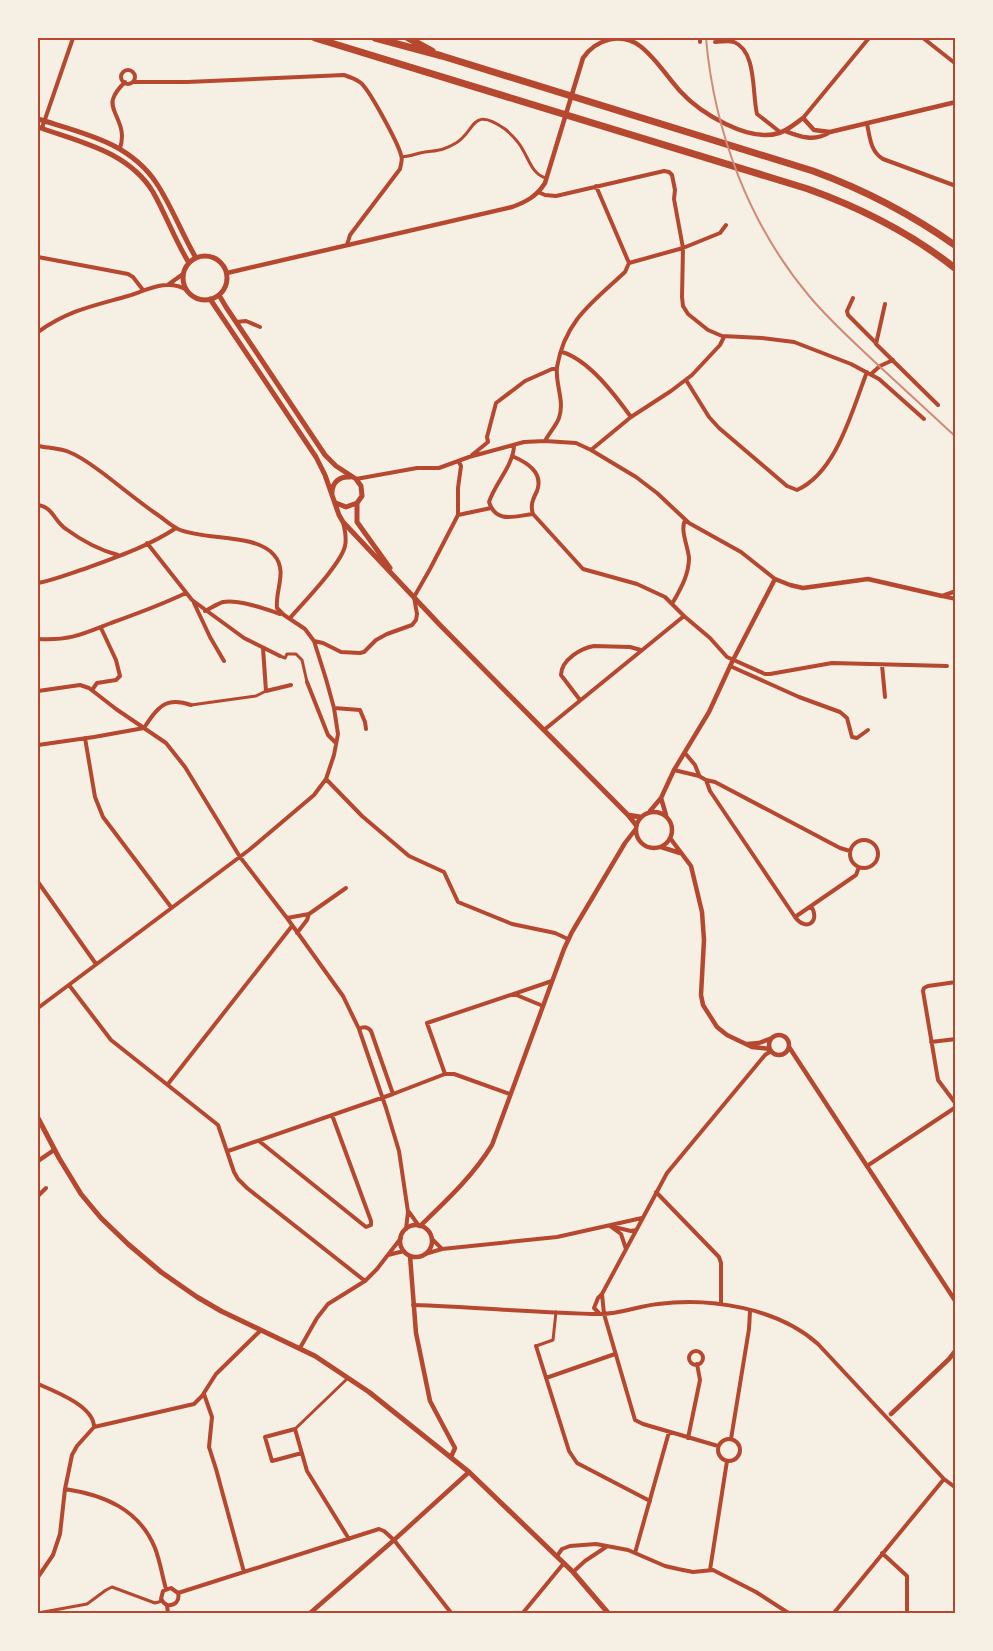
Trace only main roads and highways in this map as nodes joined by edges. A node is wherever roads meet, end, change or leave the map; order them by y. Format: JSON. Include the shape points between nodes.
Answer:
{"nodes":[{"id":1,"x":315,"y":38,"type":"edge"},
{"id":2,"x":375,"y":38,"type":"edge"},
{"id":3,"x":408,"y":38,"type":"edge"},
{"id":4,"x":442,"y":56,"type":"junction"},
{"id":5,"x":38,"y":119,"type":"edge"},
{"id":6,"x":40,"y":128,"type":"edge"},
{"id":7,"x":956,"y":246,"type":"edge"},
{"id":8,"x":196,"y":258,"type":"junction"},
{"id":9,"x":189,"y":263,"type":"junction"},
{"id":10,"x":956,"y":269,"type":"edge"},
{"id":11,"x":219,"y":295,"type":"junction"},
{"id":12,"x":210,"y":299,"type":"junction"},
{"id":13,"x":353,"y":478,"type":"junction"},
{"id":14,"x":332,"y":495,"type":"junction"},
{"id":15,"x":335,"y":502,"type":"junction"},
{"id":16,"x":357,"y":503,"type":"junction"},
{"id":17,"x":402,"y":584,"type":"junction"},
{"id":18,"x":628,"y":815,"type":"junction"},
{"id":19,"x":640,"y":817,"type":"road end"},
{"id":20,"x":635,"y":828,"type":"road end"},
{"id":21,"x":38,"y":1118,"type":"edge"},
{"id":22,"x":609,"y":1614,"type":"edge"}],
"edges":[{"from":1,"to":10,"type":"highway","via":[[808,189],[887,223]]},
{"from":2,"to":4,"type":"highway"},
{"from":3,"to":4,"type":"highway"},
{"from":4,"to":7,"type":"highway","via":[[828,177],[895,207]]},
{"from":5,"to":8,"type":"main road","via":[[120,148],[139,162],[164,195]]},
{"from":6,"to":9,"type":"main road","via":[[106,151],[138,172],[152,190]]},
{"from":8,"to":9,"type":"main road"},
{"from":8,"to":11,"type":"main road","via":[[215,258],[227,273],[226,285]]},
{"from":9,"to":12,"type":"main road","via":[[183,274],[187,290],[200,299]]},
{"from":11,"to":12,"type":"main road"},
{"from":11,"to":13,"type":"main road","via":[[325,455]]},
{"from":12,"to":14,"type":"main road","via":[[316,457]]},
{"from":13,"to":14,"type":"main road","via":[[336,481]]},
{"from":13,"to":16,"type":"main road","via":[[362,491]]},
{"from":14,"to":15,"type":"main road"},
{"from":15,"to":16,"type":"main road","via":[[346,507]]},
{"from":15,"to":17,"type":"main road","via":[[343,522]]},
{"from":16,"to":17,"type":"main road","via":[[357,522]]},
{"from":17,"to":18,"type":"main road"},
{"from":18,"to":19,"type":"main road"},
{"from":18,"to":20,"type":"main road"},
{"from":21,"to":22,"type":"main road","via":[[81,1194],[128,1244],[197,1297],[300,1348],[348,1378],[452,1457],[557,1556]]}]}
